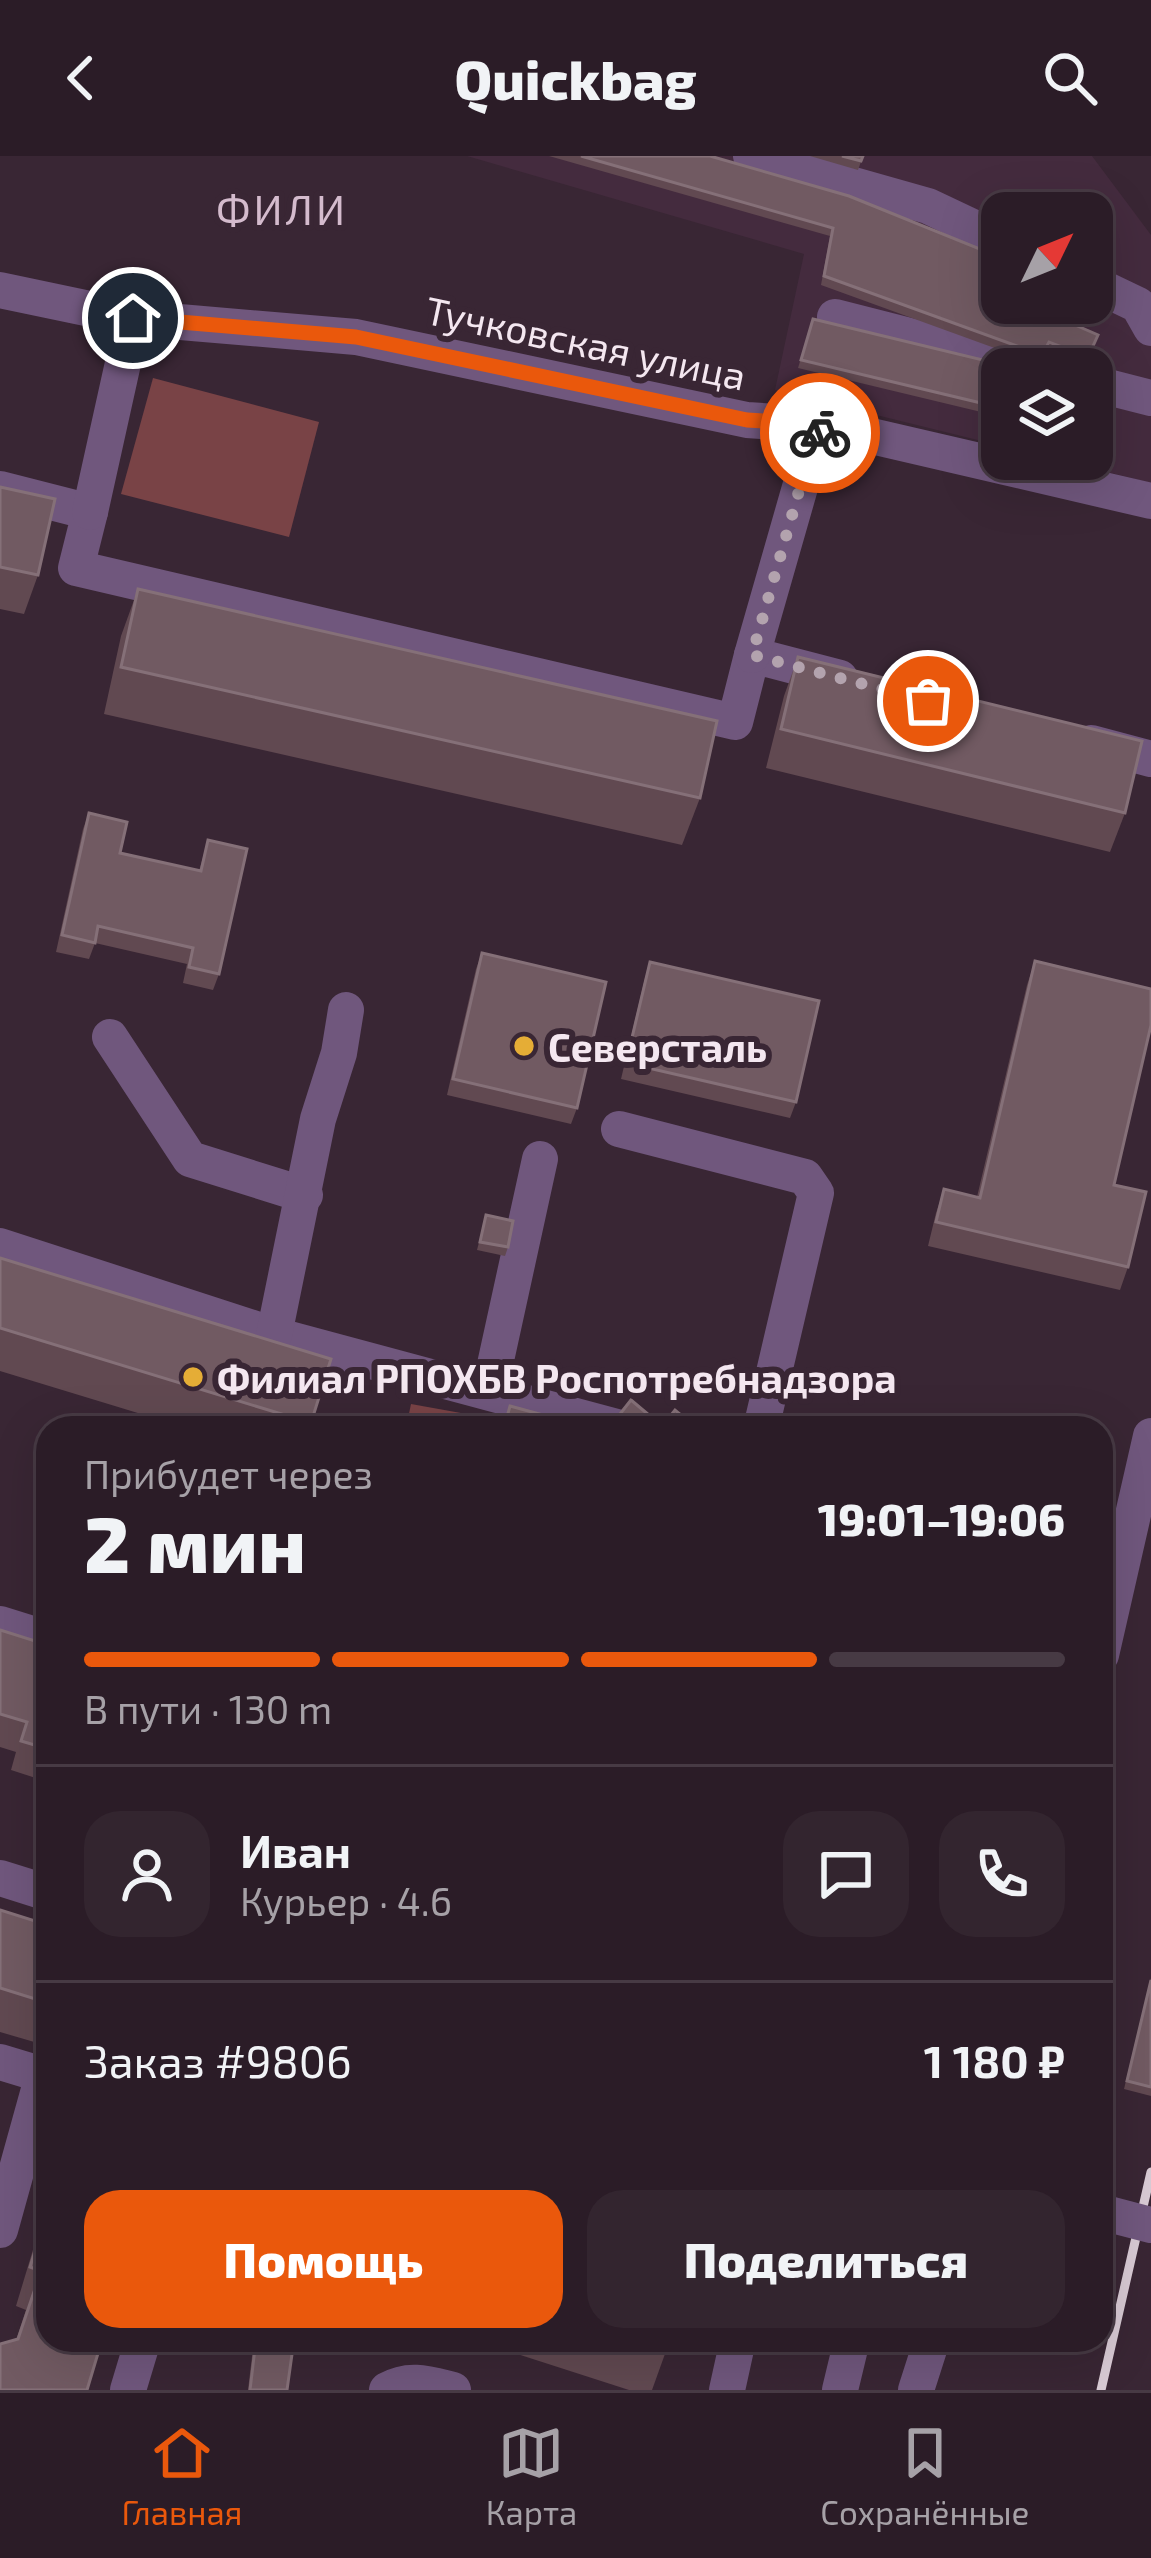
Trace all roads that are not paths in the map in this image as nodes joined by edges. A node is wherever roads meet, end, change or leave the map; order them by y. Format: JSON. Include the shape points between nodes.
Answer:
{"nodes":[{"id":1,"x":751,"y":156,"type":"edge"},
{"id":2,"x":981,"y":231,"type":"edge"},
{"id":3,"x":0,"y":290,"type":"edge"},
{"id":4,"x":1113,"y":293,"type":"edge"},
{"id":5,"x":835,"y":316,"type":"dead end"},
{"id":6,"x":133,"y":318,"type":"junction"},
{"id":7,"x":1151,"y":328,"type":"edge"},
{"id":8,"x":981,"y":354,"type":"edge"},
{"id":9,"x":1113,"y":388,"type":"edge"},
{"id":10,"x":1151,"y":398,"type":"edge"},
{"id":11,"x":824,"y":425,"type":"junction"},
{"id":12,"x":0,"y":489,"type":"edge"},
{"id":13,"x":1151,"y":501,"type":"edge"},
{"id":14,"x":89,"y":512,"type":"junction"},
{"id":15,"x":752,"y":655,"type":"junction"},
{"id":16,"x":862,"y":684,"type":"edge"},
{"id":17,"x":1060,"y":736,"type":"edge"},
{"id":18,"x":1151,"y":759,"type":"edge"},
{"id":19,"x":346,"y":1010,"type":"dead end"},
{"id":20,"x":110,"y":1037,"type":"dead end"},
{"id":21,"x":619,"y":1129,"type":"dead end"},
{"id":22,"x":540,"y":1159,"type":"dead end"},
{"id":23,"x":305,"y":1195,"type":"junction"},
{"id":24,"x":0,"y":1246,"type":"edge"},
{"id":25,"x":274,"y":1335,"type":"junction"},
{"id":26,"x":489,"y":1392,"type":"junction"},
{"id":27,"x":576,"y":1416,"type":"edge"},
{"id":28,"x":764,"y":1416,"type":"edge"},
{"id":29,"x":1151,"y":1436,"type":"edge"},
{"id":30,"x":1113,"y":1602,"type":"edge"},
{"id":31,"x":0,"y":1624,"type":"edge"},
{"id":32,"x":36,"y":1635,"type":"edge"},
{"id":33,"x":0,"y":1878,"type":"edge"},
{"id":34,"x":36,"y":1888,"type":"edge"},
{"id":35,"x":0,"y":2062,"type":"edge"},
{"id":36,"x":36,"y":2073,"type":"edge"},
{"id":37,"x":36,"y":2100,"type":"edge"},
{"id":38,"x":1113,"y":2215,"type":"edge"},
{"id":39,"x":1151,"y":2225,"type":"edge"},
{"id":40,"x":0,"y":2230,"type":"edge"},
{"id":41,"x":139,"y":2352,"type":"edge"},
{"id":42,"x":735,"y":2352,"type":"edge"},
{"id":43,"x":849,"y":2352,"type":"edge"},
{"id":44,"x":928,"y":2352,"type":"edge"},
{"id":45,"x":128,"y":2390,"type":"edge"},
{"id":46,"x":387,"y":2390,"type":"edge"},
{"id":47,"x":453,"y":2390,"type":"edge"},
{"id":48,"x":727,"y":2390,"type":"edge"},
{"id":49,"x":840,"y":2390,"type":"edge"},
{"id":50,"x":916,"y":2390,"type":"edge"}],
"edges":[{"from":1,"to":2,"type":"street","via":[[928,206]]},
{"from":3,"to":6,"type":"street","name":"Тучковская улица"},
{"from":4,"to":7,"type":"street","via":[[1138,305]]},
{"from":5,"to":8,"type":"street"},
{"from":6,"to":11,"type":"street","name":"Тучковская улица","via":[[356,337],[747,420]]},
{"from":6,"to":14,"type":"street"},
{"from":9,"to":10,"type":"street"},
{"from":11,"to":13,"type":"street","name":"Тучковская улица"},
{"from":11,"to":15,"type":"street"},
{"from":12,"to":14,"type":"street"},
{"from":14,"to":15,"type":"street","via":[[76,568],[735,722]]},
{"from":15,"to":16,"type":"street"},
{"from":17,"to":18,"type":"street"},
{"from":19,"to":23,"type":"street"},
{"from":20,"to":23,"type":"street","via":[[190,1160]]},
{"from":21,"to":28,"type":"street","via":[[806,1177],[816,1192]]},
{"from":22,"to":26,"type":"street"},
{"from":23,"to":25,"type":"street"},
{"from":24,"to":25,"type":"street"},
{"from":25,"to":26,"type":"street"},
{"from":26,"to":27,"type":"street"},
{"from":29,"to":30,"type":"street"},
{"from":31,"to":32,"type":"street"},
{"from":33,"to":34,"type":"street"},
{"from":35,"to":36,"type":"street"},
{"from":37,"to":40,"type":"street"},
{"from":38,"to":39,"type":"street","bridge":true},
{"from":41,"to":45,"type":"street"},
{"from":42,"to":48,"type":"street"},
{"from":43,"to":49,"type":"street"},
{"from":44,"to":50,"type":"street"},
{"from":46,"to":47,"type":"street","via":[[416,2381]]}]}
